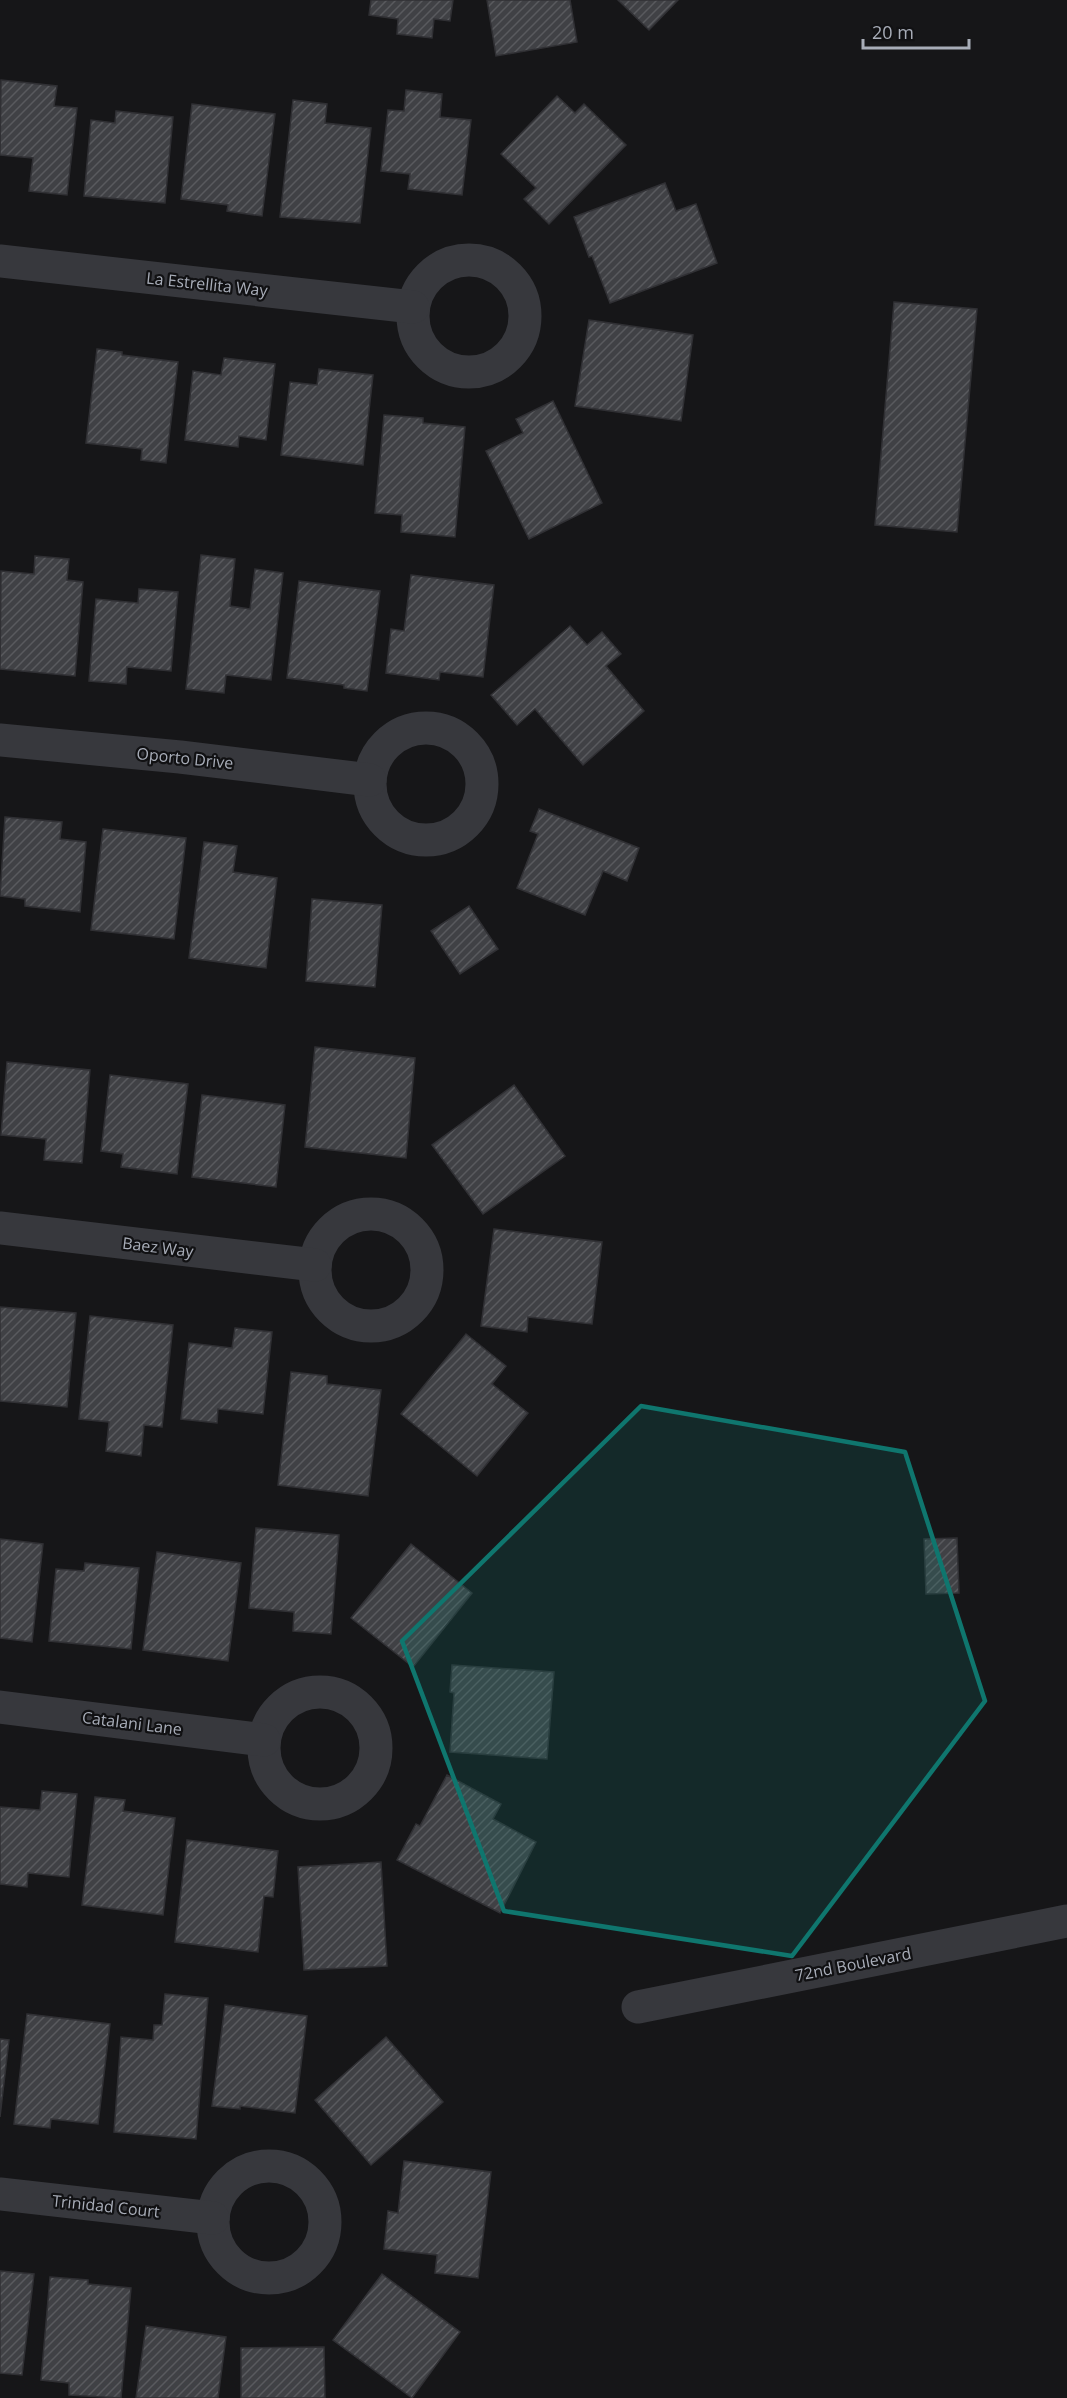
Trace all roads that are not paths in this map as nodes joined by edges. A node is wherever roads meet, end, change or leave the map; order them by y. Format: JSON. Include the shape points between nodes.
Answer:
{"nodes":[{"id":1,"x":0,"y":261,"type":"edge"},
{"id":2,"x":413,"y":307,"type":"dead end"},
{"id":3,"x":0,"y":740,"type":"edge"},
{"id":4,"x":370,"y":780,"type":"dead end"},
{"id":5,"x":0,"y":1228,"type":"edge"},
{"id":6,"x":315,"y":1265,"type":"dead end"},
{"id":7,"x":0,"y":1707,"type":"edge"},
{"id":8,"x":264,"y":1740,"type":"dead end"},
{"id":9,"x":1067,"y":1921,"type":"edge"},
{"id":10,"x":638,"y":2007,"type":"dead end"},
{"id":11,"x":0,"y":2194,"type":"edge"},
{"id":12,"x":213,"y":2218,"type":"dead end"}],
"edges":[{"from":1,"to":2,"type":"street","name":"La Estrellita Way"},
{"from":3,"to":4,"type":"street","name":"Oporto Drive"},
{"from":5,"to":6,"type":"street","name":"Baez Way"},
{"from":7,"to":8,"type":"street","name":"Catalani Lane"},
{"from":9,"to":10,"type":"street","name":"72nd Boulevard"},
{"from":11,"to":12,"type":"street","name":"Trinidad Court"}]}
